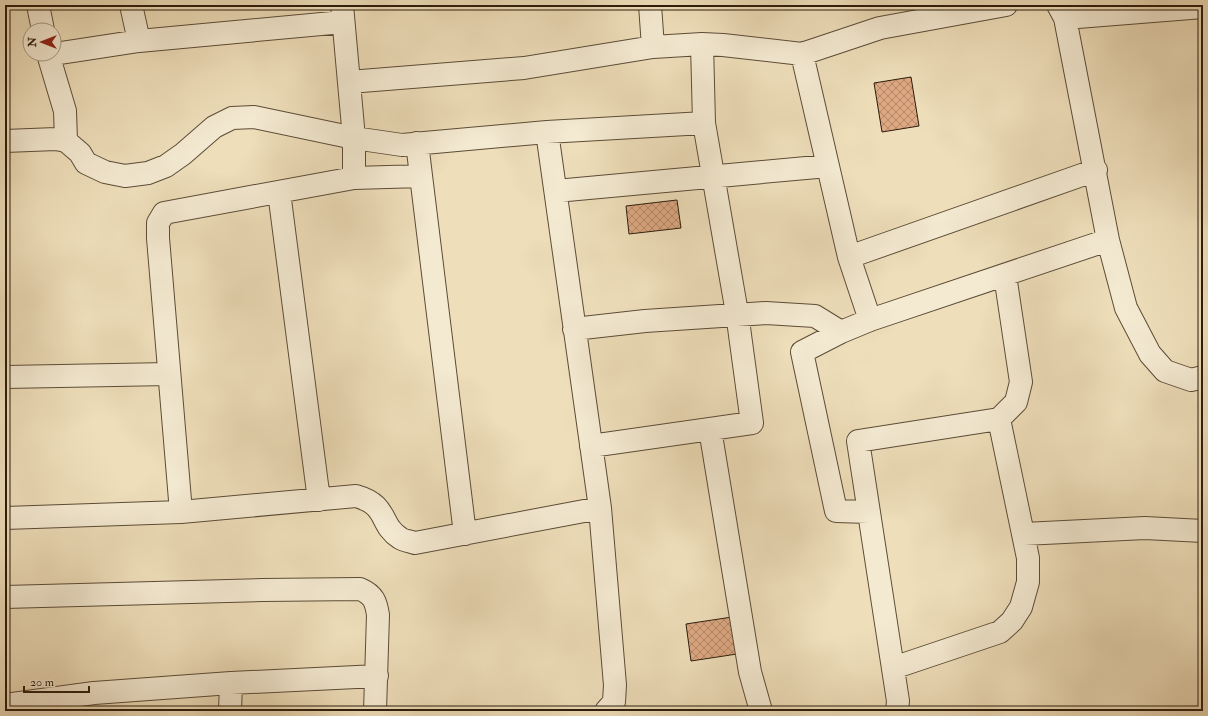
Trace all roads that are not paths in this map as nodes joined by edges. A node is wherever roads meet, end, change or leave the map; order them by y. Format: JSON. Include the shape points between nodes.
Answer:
{"nodes":[{"id":1,"x":38,"y":5,"type":"edge"},
{"id":2,"x":132,"y":5,"type":"edge"},
{"id":3,"x":650,"y":5,"type":"edge"},
{"id":4,"x":1006,"y":5,"type":"edge"},
{"id":5,"x":1203,"y":7,"type":"edge"},
{"id":6,"x":1061,"y":11,"type":"edge"},
{"id":7,"x":343,"y":13,"type":"edge"},
{"id":8,"x":41,"y":22,"type":"edge"},
{"id":9,"x":139,"y":41,"type":"junction"},
{"id":10,"x":702,"y":44,"type":"junction"},
{"id":11,"x":653,"y":47,"type":"junction"},
{"id":12,"x":62,"y":53,"type":"edge"},
{"id":13,"x":802,"y":54,"type":"junction"},
{"id":14,"x":50,"y":62,"type":"edge"},
{"id":15,"x":349,"y":82,"type":"junction"},
{"id":16,"x":704,"y":123,"type":"junction"},
{"id":17,"x":547,"y":132,"type":"junction"},
{"id":18,"x":354,"y":138,"type":"junction"},
{"id":19,"x":5,"y":141,"type":"edge"},
{"id":20,"x":66,"y":141,"type":"junction"},
{"id":21,"x":417,"y":143,"type":"junction"},
{"id":22,"x":828,"y":166,"type":"junction"},
{"id":23,"x":1096,"y":170,"type":"junction"},
{"id":24,"x":421,"y":176,"type":"junction"},
{"id":25,"x":715,"y":177,"type":"junction"},
{"id":26,"x":354,"y":178,"type":"junction"},
{"id":27,"x":556,"y":191,"type":"junction"},
{"id":28,"x":279,"y":192,"type":"junction"},
{"id":29,"x":1108,"y":240,"type":"junction"},
{"id":30,"x":849,"y":257,"type":"junction"},
{"id":31,"x":1005,"y":275,"type":"junction"},
{"id":32,"x":737,"y":313,"type":"junction"},
{"id":33,"x":870,"y":320,"type":"junction"},
{"id":34,"x":574,"y":330,"type":"junction"},
{"id":35,"x":841,"y":332,"type":"junction"},
{"id":36,"x":169,"y":374,"type":"junction"},
{"id":37,"x":5,"y":377,"type":"edge"},
{"id":38,"x":1203,"y":377,"type":"edge"},
{"id":39,"x":999,"y":419,"type":"junction"},
{"id":40,"x":710,"y":429,"type":"junction"},
{"id":41,"x":592,"y":446,"type":"junction"},
{"id":42,"x":319,"y":500,"type":"junction"},
{"id":43,"x":600,"y":508,"type":"junction"},
{"id":44,"x":181,"y":512,"type":"junction"},
{"id":45,"x":869,"y":512,"type":"junction"},
{"id":46,"x":5,"y":518,"type":"edge"},
{"id":47,"x":1203,"y":531,"type":"edge"},
{"id":48,"x":465,"y":534,"type":"junction"},
{"id":49,"x":1024,"y":534,"type":"junction"},
{"id":50,"x":5,"y":597,"type":"edge"},
{"id":51,"x":893,"y":668,"type":"junction"},
{"id":52,"x":376,"y":676,"type":"junction"},
{"id":53,"x":231,"y":683,"type":"junction"},
{"id":54,"x":5,"y":705,"type":"edge"},
{"id":55,"x":230,"y":711,"type":"edge"},
{"id":56,"x":374,"y":711,"type":"edge"},
{"id":57,"x":606,"y":711,"type":"edge"},
{"id":58,"x":761,"y":711,"type":"edge"},
{"id":59,"x":896,"y":711,"type":"edge"}],
"edges":[{"from":1,"to":8,"type":"street"},
{"from":2,"to":9,"type":"street"},
{"from":3,"to":11,"type":"street"},
{"from":4,"to":13,"type":"street","via":[[880,28]]},
{"from":5,"to":6,"type":"street"},
{"from":6,"to":23,"type":"street"},
{"from":7,"to":9,"type":"street"},
{"from":7,"to":15,"type":"street"},
{"from":9,"to":12,"type":"street"},
{"from":10,"to":11,"type":"street"},
{"from":10,"to":13,"type":"street"},
{"from":10,"to":16,"type":"street"},
{"from":11,"to":15,"type":"street","via":[[524,68]]},
{"from":13,"to":22,"type":"street"},
{"from":14,"to":20,"type":"street","via":[[65,111]]},
{"from":15,"to":18,"type":"street"},
{"from":16,"to":17,"type":"street"},
{"from":16,"to":25,"type":"street"},
{"from":17,"to":21,"type":"street"},
{"from":17,"to":27,"type":"street"},
{"from":18,"to":20,"type":"street","via":[[254,117],[232,118],[214,127],[166,166],[148,174],[125,176],[105,172],[86,163],[80,153]]},
{"from":18,"to":21,"type":"street","via":[[402,145]]},
{"from":18,"to":26,"type":"street"},
{"from":19,"to":20,"type":"street"},
{"from":21,"to":24,"type":"street"},
{"from":22,"to":25,"type":"street"},
{"from":22,"to":30,"type":"street"},
{"from":23,"to":29,"type":"street"},
{"from":23,"to":30,"type":"street"},
{"from":24,"to":26,"type":"street"},
{"from":24,"to":48,"type":"street"},
{"from":25,"to":27,"type":"street"},
{"from":25,"to":32,"type":"street"},
{"from":26,"to":28,"type":"street"},
{"from":27,"to":34,"type":"street"},
{"from":28,"to":36,"type":"street","via":[[164,213],[158,223],[158,238]]},
{"from":28,"to":42,"type":"street"},
{"from":29,"to":31,"type":"street"},
{"from":29,"to":38,"type":"street","via":[[1126,308],[1150,354],[1165,371],[1191,380]]},
{"from":30,"to":33,"type":"street"},
{"from":31,"to":33,"type":"street"},
{"from":31,"to":39,"type":"street","via":[[1021,382],[1016,402]]},
{"from":32,"to":34,"type":"street"},
{"from":32,"to":35,"type":"street","via":[[792,313],[815,316]]},
{"from":32,"to":40,"type":"street","via":[[752,423]]},
{"from":33,"to":35,"type":"street"},
{"from":34,"to":41,"type":"street"},
{"from":35,"to":45,"type":"street","via":[[802,352],[836,511]]},
{"from":36,"to":37,"type":"street"},
{"from":36,"to":44,"type":"street"},
{"from":39,"to":45,"type":"street","via":[[858,441]]},
{"from":39,"to":49,"type":"street"},
{"from":40,"to":41,"type":"street"},
{"from":40,"to":58,"type":"street","via":[[750,672]]},
{"from":41,"to":43,"type":"street"},
{"from":42,"to":44,"type":"street"},
{"from":42,"to":48,"type":"street","via":[[356,496],[368,500],[381,510],[391,529],[400,539],[415,543]]},
{"from":43,"to":48,"type":"street"},
{"from":43,"to":57,"type":"street","via":[[615,685],[614,702]]},
{"from":44,"to":46,"type":"street"},
{"from":45,"to":51,"type":"street"},
{"from":47,"to":49,"type":"street","via":[[1145,528]]},
{"from":49,"to":51,"type":"street","via":[[1028,582],[1021,607],[1012,621],[1000,632]]},
{"from":50,"to":52,"type":"street","via":[[360,589],[369,593],[377,608],[379,632]]},
{"from":51,"to":59,"type":"street","via":[[898,701]]},
{"from":52,"to":53,"type":"street"},
{"from":52,"to":56,"type":"street"},
{"from":53,"to":54,"type":"street","via":[[94,693]]},
{"from":53,"to":55,"type":"street"}]}
